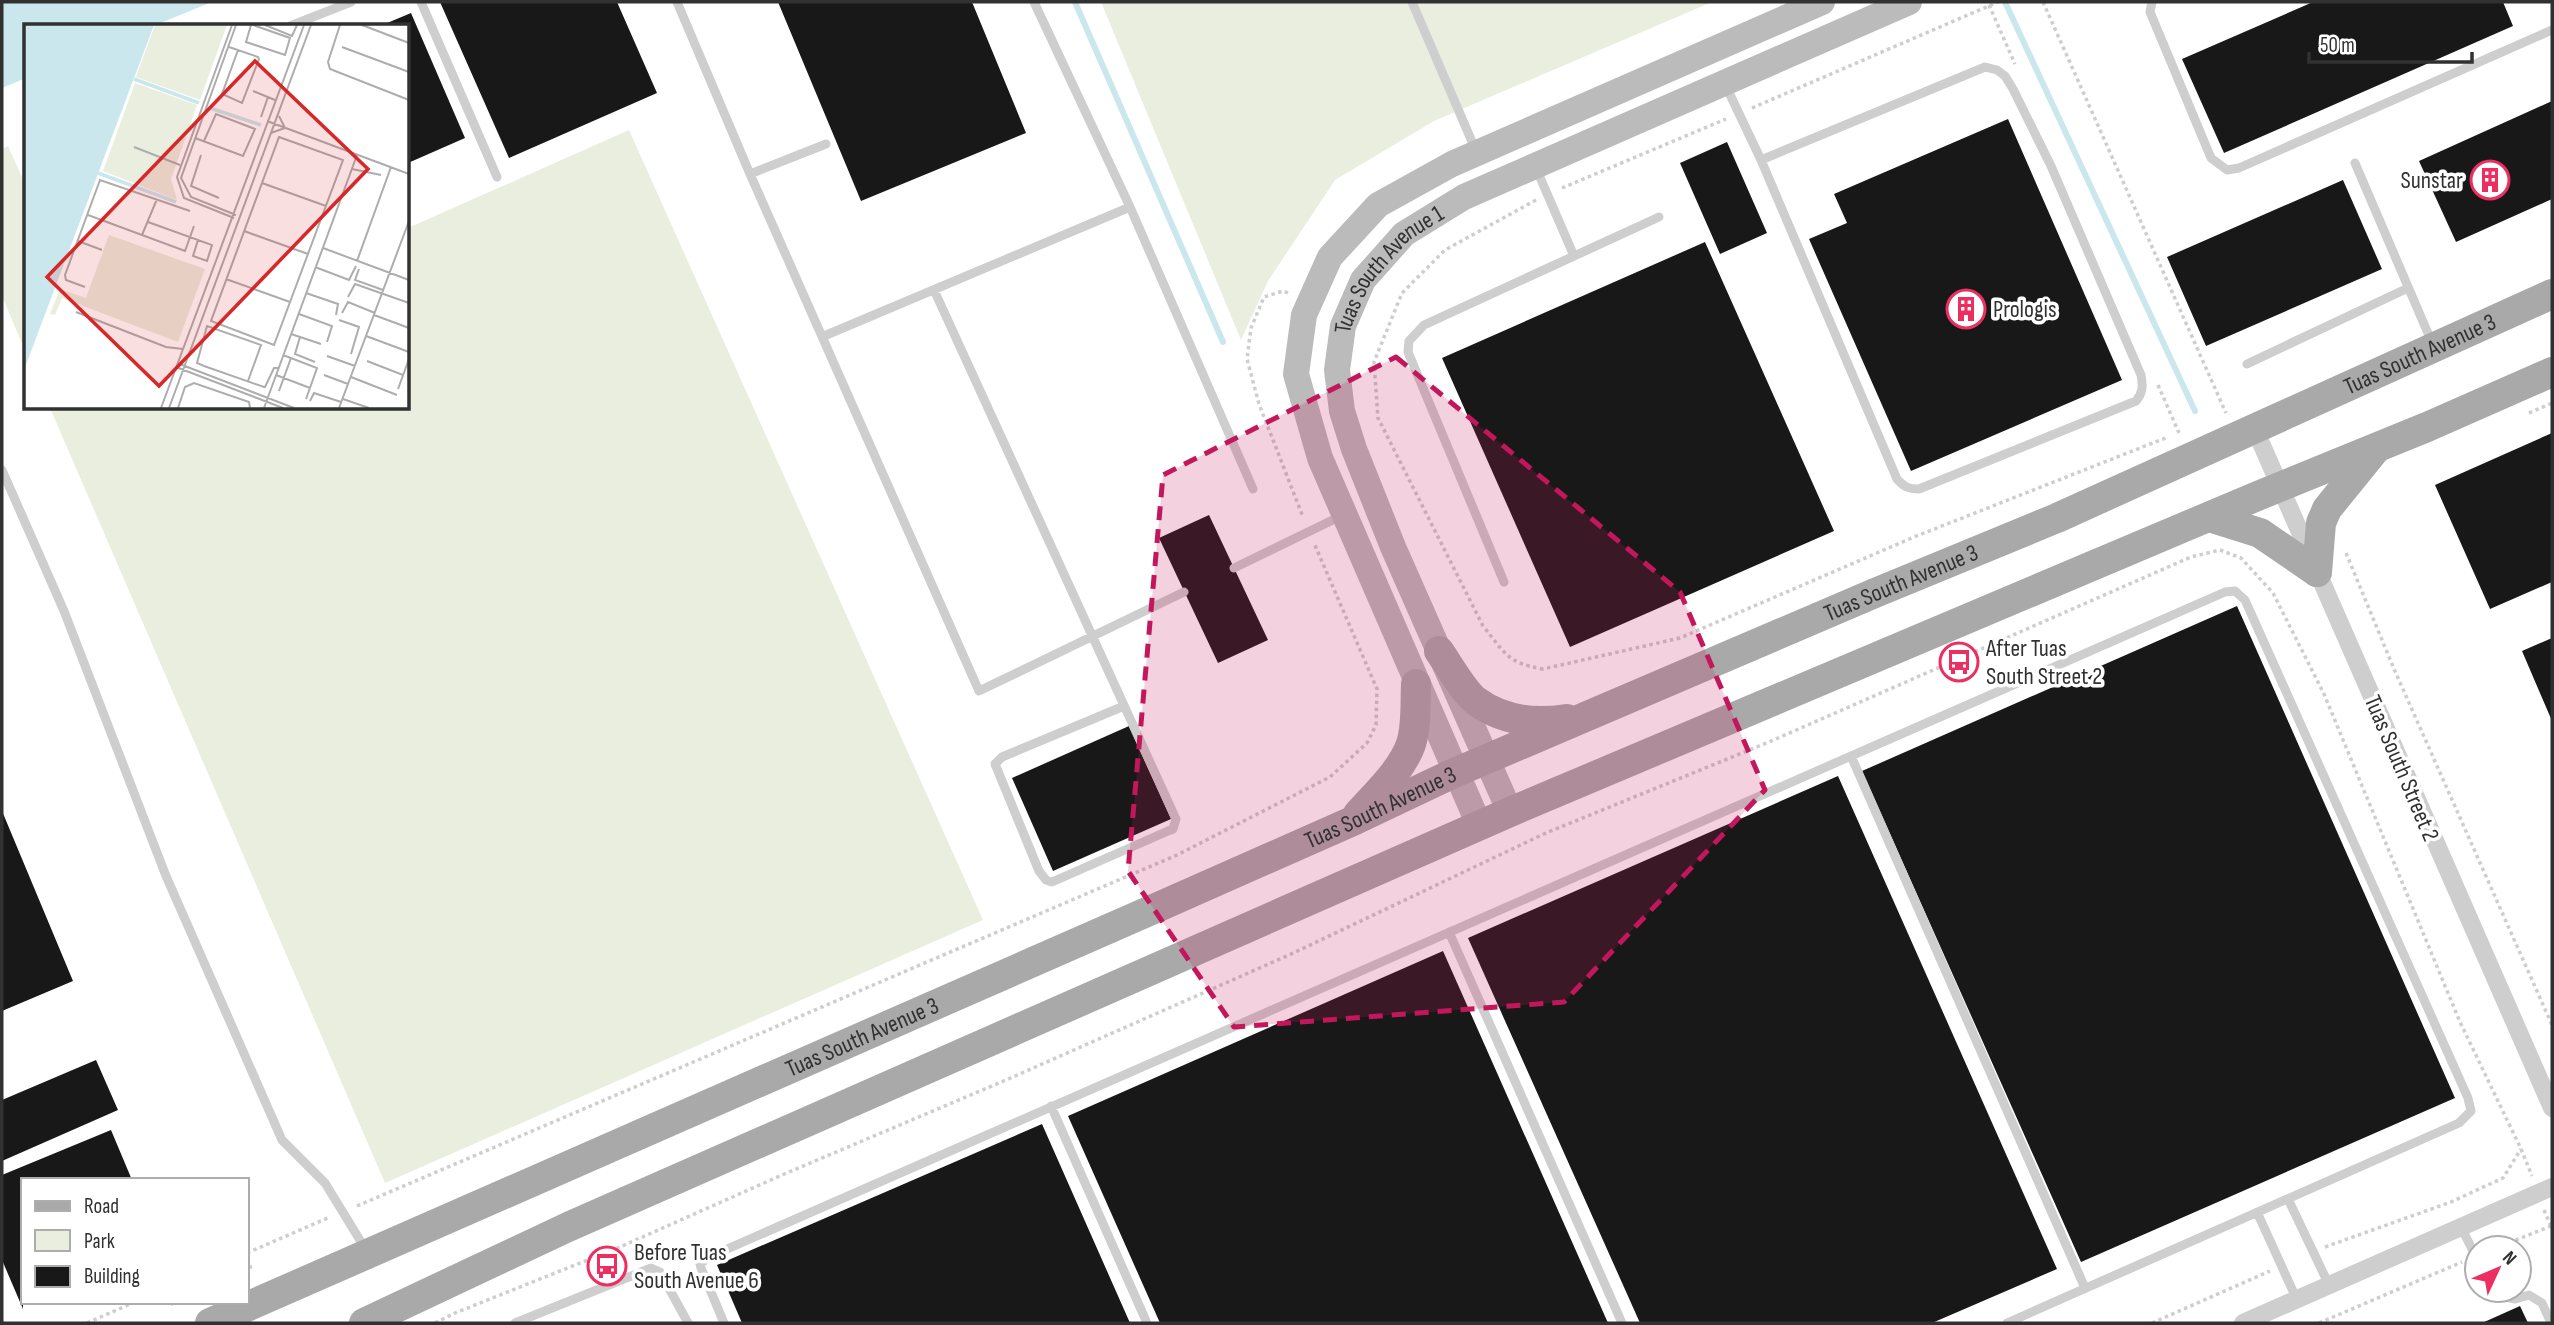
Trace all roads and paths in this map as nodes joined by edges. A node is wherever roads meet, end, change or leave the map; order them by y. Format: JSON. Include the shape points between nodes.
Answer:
{"nodes":[{"id":1,"x":351,"y":2,"type":"edge"},
{"id":2,"x":421,"y":2,"type":"edge"},
{"id":3,"x":677,"y":2,"type":"edge"},
{"id":4,"x":1034,"y":2,"type":"edge"},
{"id":5,"x":1412,"y":2,"type":"edge"},
{"id":6,"x":1822,"y":2,"type":"edge"},
{"id":7,"x":1909,"y":2,"type":"edge"},
{"id":8,"x":1997,"y":2,"type":"edge"},
{"id":9,"x":2043,"y":2,"type":"edge"},
{"id":10,"x":2152,"y":2,"type":"edge"},
{"id":11,"x":295,"y":24,"type":"edge"},
{"id":12,"x":2552,"y":30,"type":"edge"},
{"id":13,"x":1724,"y":83,"type":"junction"},
{"id":14,"x":1739,"y":113,"type":"junction"},
{"id":15,"x":827,"y":144,"type":"dead end"},
{"id":16,"x":1477,"y":153,"type":"junction"},
{"id":17,"x":1761,"y":160,"type":"junction"},
{"id":18,"x":2355,"y":163,"type":"dead end"},
{"id":19,"x":1535,"y":166,"type":"junction"},
{"id":20,"x":750,"y":174,"type":"junction"},
{"id":21,"x":497,"y":177,"type":"dead end"},
{"id":22,"x":1547,"y":194,"type":"junction"},
{"id":23,"x":1130,"y":207,"type":"junction"},
{"id":24,"x":1659,"y":217,"type":"dead end"},
{"id":25,"x":1574,"y":256,"type":"junction"},
{"id":26,"x":2407,"y":288,"type":"junction"},
{"id":27,"x":934,"y":290,"type":"junction"},
{"id":28,"x":2552,"y":294,"type":"edge"},
{"id":29,"x":1310,"y":300,"type":"junction"},
{"id":30,"x":824,"y":336,"type":"junction"},
{"id":31,"x":2434,"y":347,"type":"junction"},
{"id":32,"x":2247,"y":364,"type":"dead end"},
{"id":33,"x":2552,"y":372,"type":"edge"},
{"id":34,"x":2552,"y":403,"type":"edge"},
{"id":35,"x":2527,"y":413,"type":"dead end"},
{"id":36,"x":2215,"y":418,"type":"dead end"},
{"id":37,"x":2254,"y":427,"type":"junction"},
{"id":38,"x":2179,"y":433,"type":"dead end"},
{"id":39,"x":2376,"y":448,"type":"junction"},
{"id":40,"x":2,"y":470,"type":"edge"},
{"id":41,"x":2281,"y":487,"type":"junction"},
{"id":42,"x":1253,"y":489,"type":"dead end"},
{"id":43,"x":1344,"y":514,"type":"junction"},
{"id":44,"x":2209,"y":517,"type":"junction"},
{"id":45,"x":1309,"y":531,"type":"junction"},
{"id":46,"x":2342,"y":544,"type":"dead end"},
{"id":47,"x":1234,"y":568,"type":"dead end"},
{"id":48,"x":2317,"y":572,"type":"junction"},
{"id":49,"x":1504,"y":582,"type":"dead end"},
{"id":50,"x":1184,"y":592,"type":"dead end"},
{"id":51,"x":1091,"y":637,"type":"junction"},
{"id":52,"x":1439,"y":651,"type":"junction"},
{"id":53,"x":1416,"y":684,"type":"junction"},
{"id":54,"x":1124,"y":706,"type":"junction"},
{"id":55,"x":1592,"y":715,"type":"junction"},
{"id":56,"x":1850,"y":756,"type":"junction"},
{"id":57,"x":1485,"y":760,"type":"junction"},
{"id":58,"x":1454,"y":773,"type":"junction"},
{"id":59,"x":1510,"y":812,"type":"junction"},
{"id":60,"x":1350,"y":822,"type":"junction"},
{"id":61,"x":1479,"y":827,"type":"junction"},
{"id":62,"x":1449,"y":932,"type":"junction"},
{"id":63,"x":2552,"y":1025,"type":"edge"},
{"id":64,"x":1051,"y":1107,"type":"junction"},
{"id":65,"x":2552,"y":1108,"type":"edge"},
{"id":66,"x":2521,"y":1149,"type":"junction"},
{"id":67,"x":2545,"y":1190,"type":"edge"},
{"id":68,"x":2288,"y":1199,"type":"junction"},
{"id":69,"x":345,"y":1211,"type":"junction"},
{"id":70,"x":2257,"y":1213,"type":"junction"},
{"id":71,"x":2461,"y":1227,"type":"junction"},
{"id":72,"x":2551,"y":1228,"type":"edge"},
{"id":73,"x":2464,"y":1234,"type":"edge"},
{"id":74,"x":2533,"y":1235,"type":"edge"},
{"id":75,"x":2313,"y":1251,"type":"junction"},
{"id":76,"x":248,"y":1253,"type":"edge"},
{"id":77,"x":368,"y":1253,"type":"junction"},
{"id":78,"x":248,"y":1261,"type":"edge"},
{"id":79,"x":2463,"y":1263,"type":"edge"},
{"id":80,"x":2281,"y":1266,"type":"junction"},
{"id":81,"x":252,"y":1271,"type":"dead end"},
{"id":82,"x":2329,"y":1285,"type":"junction"},
{"id":83,"x":2085,"y":1288,"type":"junction"},
{"id":84,"x":2533,"y":1297,"type":"edge"},
{"id":85,"x":2297,"y":1300,"type":"junction"},
{"id":86,"x":130,"y":1304,"type":"edge"},
{"id":87,"x":252,"y":1315,"type":"edge"},
{"id":88,"x":87,"y":1323,"type":"edge"},
{"id":89,"x":212,"y":1323,"type":"edge"},
{"id":90,"x":365,"y":1323,"type":"edge"},
{"id":91,"x":435,"y":1323,"type":"edge"},
{"id":92,"x":515,"y":1323,"type":"edge"},
{"id":93,"x":688,"y":1323,"type":"edge"},
{"id":94,"x":724,"y":1323,"type":"edge"},
{"id":95,"x":1147,"y":1323,"type":"edge"},
{"id":96,"x":1622,"y":1323,"type":"edge"},
{"id":97,"x":2007,"y":1323,"type":"edge"},
{"id":98,"x":2152,"y":1323,"type":"edge"},
{"id":99,"x":2243,"y":1323,"type":"edge"},
{"id":100,"x":2319,"y":1323,"type":"edge"},
{"id":101,"x":2551,"y":1323,"type":"edge"}],
"edges":[{"from":1,"to":11,"type":"lane"},
{"from":2,"to":21,"type":"lane"},
{"from":3,"to":20,"type":"lane"},
{"from":4,"to":23,"type":"lane"},
{"from":5,"to":16,"type":"lane"},
{"from":6,"to":16,"type":"main road","name":"Tuas South Avenue 1"},
{"from":7,"to":13,"type":"main road","name":"Tuas South Avenue 1"},
{"from":8,"to":14,"type":"path"},
{"from":9,"to":36,"type":"path","via":[[2226,412]]},
{"from":10,"to":12,"type":"lane","via":[[2150,12],[2211,158],[2227,170]]},
{"from":13,"to":14,"type":"lane"},
{"from":13,"to":19,"type":"main road","name":"Tuas South Avenue 1"},
{"from":14,"to":17,"type":"lane"},
{"from":14,"to":22,"type":"path"},
{"from":15,"to":20,"type":"lane"},
{"from":16,"to":29,"type":"main road","name":"Tuas South Avenue 1","via":[[1378,205],[1329,257]]},
{"from":17,"to":17,"type":"lane","via":[[1985,67],[1997,70],[2005,76],[2051,166],[2141,375],[2143,387],[2136,401],[1910,489],[1897,479]]},
{"from":18,"to":26,"type":"lane"},
{"from":19,"to":22,"type":"lane"},
{"from":19,"to":52,"type":"main road","name":"Tuas South Avenue 1","via":[[1464,197],[1404,234],[1363,280],[1343,326],[1338,370],[1342,411],[1393,547]]},
{"from":20,"to":30,"type":"lane"},
{"from":22,"to":25,"type":"lane"},
{"from":22,"to":38,"type":"path","via":[[1445,250],[1402,293],[1374,362],[1378,418],[1483,626],[1520,665],[1543,669],[1680,638],[1914,537]]},
{"from":23,"to":27,"type":"lane"},
{"from":23,"to":42,"type":"lane"},
{"from":24,"to":25,"type":"lane"},
{"from":25,"to":49,"type":"lane","via":[[1424,325],[1409,341],[1408,352]]},
{"from":26,"to":31,"type":"lane"},
{"from":26,"to":32,"type":"lane"},
{"from":27,"to":30,"type":"lane"},
{"from":27,"to":51,"type":"lane"},
{"from":28,"to":31,"type":"main road","name":"Tuas South Avenue 3"},
{"from":29,"to":43,"type":"main road","name":"Tuas South Avenue 1","via":[[1296,374],[1320,458]]},
{"from":29,"to":45,"type":"path","via":[[1283,291],[1264,297],[1251,328],[1247,359],[1259,404]]},
{"from":30,"to":51,"type":"lane","via":[[979,691]]},
{"from":31,"to":37,"type":"main road","name":"Tuas South Avenue 3"},
{"from":33,"to":39,"type":"main road"},
{"from":34,"to":35,"type":"path"},
{"from":37,"to":41,"type":"street","name":"Tuas South Street 2"},
{"from":37,"to":55,"type":"main road","name":"Tuas South Avenue 3","via":[[2057,518]]},
{"from":39,"to":41,"type":"main road"},
{"from":39,"to":48,"type":"main road","via":[[2320,523]]},
{"from":40,"to":69,"type":"lane","via":[[64,611],[166,876],[282,1140],[326,1183]]},
{"from":41,"to":44,"type":"main road"},
{"from":41,"to":48,"type":"street","name":"Tuas South Street 2"},
{"from":43,"to":45,"type":"lane"},
{"from":43,"to":53,"type":"main road","name":"Tuas South Avenue 1"},
{"from":44,"to":48,"type":"main road","via":[[2266,536]]},
{"from":44,"to":59,"type":"main road"},
{"from":45,"to":47,"type":"lane"},
{"from":45,"to":69,"type":"path","via":[[1377,688],[1376,725],[1367,743],[1330,777],[1177,855]]},
{"from":46,"to":63,"type":"path"},
{"from":48,"to":65,"type":"street","name":"Tuas South Street 2"},
{"from":50,"to":51,"type":"lane"},
{"from":51,"to":54,"type":"lane"},
{"from":52,"to":55,"type":"main road","via":[[1474,699],[1507,718],[1553,721]]},
{"from":52,"to":57,"type":"main road","name":"Tuas South Avenue 1"},
{"from":53,"to":58,"type":"main road","name":"Tuas South Avenue 1"},
{"from":53,"to":60,"type":"main road","via":[[1410,746]]},
{"from":54,"to":54,"type":"lane","via":[[1002,757],[995,764],[1039,871],[1052,883],[1173,829],[1176,823]]},
{"from":55,"to":57,"type":"main road","name":"Tuas South Avenue 3"},
{"from":56,"to":62,"type":"lane"},
{"from":56,"to":68,"type":"lane","via":[[2225,592],[2240,594],[2471,1111],[2459,1123]]},
{"from":56,"to":83,"type":"lane"},
{"from":57,"to":58,"type":"main road","name":"Tuas South Avenue 3"},
{"from":57,"to":59,"type":"main road","name":"Tuas South Avenue 1"},
{"from":58,"to":60,"type":"main road","name":"Tuas South Avenue 3"},
{"from":58,"to":61,"type":"main road","name":"Tuas South Avenue 1"},
{"from":59,"to":61,"type":"main road"},
{"from":60,"to":77,"type":"main road","name":"Tuas South Avenue 3"},
{"from":61,"to":90,"type":"main road","via":[[568,1227]]},
{"from":62,"to":64,"type":"lane"},
{"from":62,"to":96,"type":"lane"},
{"from":64,"to":94,"type":"lane","via":[[704,1260],[703,1274]]},
{"from":64,"to":95,"type":"lane"},
{"from":66,"to":67,"type":"path"},
{"from":66,"to":75,"type":"path","via":[[2503,1178],[2451,1202]]},
{"from":66,"to":91,"type":"path","via":[[2460,1022],[2324,694],[2273,593],[2241,558],[2220,550],[2191,557],[1769,742],[1546,833],[1265,966]]},
{"from":67,"to":71,"type":"street"},
{"from":67,"to":72,"type":"path"},
{"from":68,"to":70,"type":"lane"},
{"from":68,"to":75,"type":"lane"},
{"from":69,"to":76,"type":"path"},
{"from":69,"to":77,"type":"lane"},
{"from":70,"to":80,"type":"lane"},
{"from":70,"to":83,"type":"lane"},
{"from":71,"to":73,"type":"lane"},
{"from":71,"to":82,"type":"street"},
{"from":72,"to":74,"type":"path"},
{"from":75,"to":82,"type":"lane"},
{"from":77,"to":87,"type":"main road","name":"Tuas South Avenue 3"},
{"from":78,"to":81,"type":"path"},
{"from":79,"to":100,"type":"path"},
{"from":80,"to":85,"type":"lane"},
{"from":80,"to":98,"type":"path"},
{"from":82,"to":85,"type":"street"},
{"from":83,"to":97,"type":"lane"},
{"from":84,"to":101,"type":"lane","via":[[2542,1303]]},
{"from":85,"to":99,"type":"street"},
{"from":86,"to":88,"type":"path"},
{"from":87,"to":89,"type":"main road","name":"Tuas South Avenue 3"},
{"from":92,"to":93,"type":"lane","via":[[651,1268],[660,1272]]}]}
